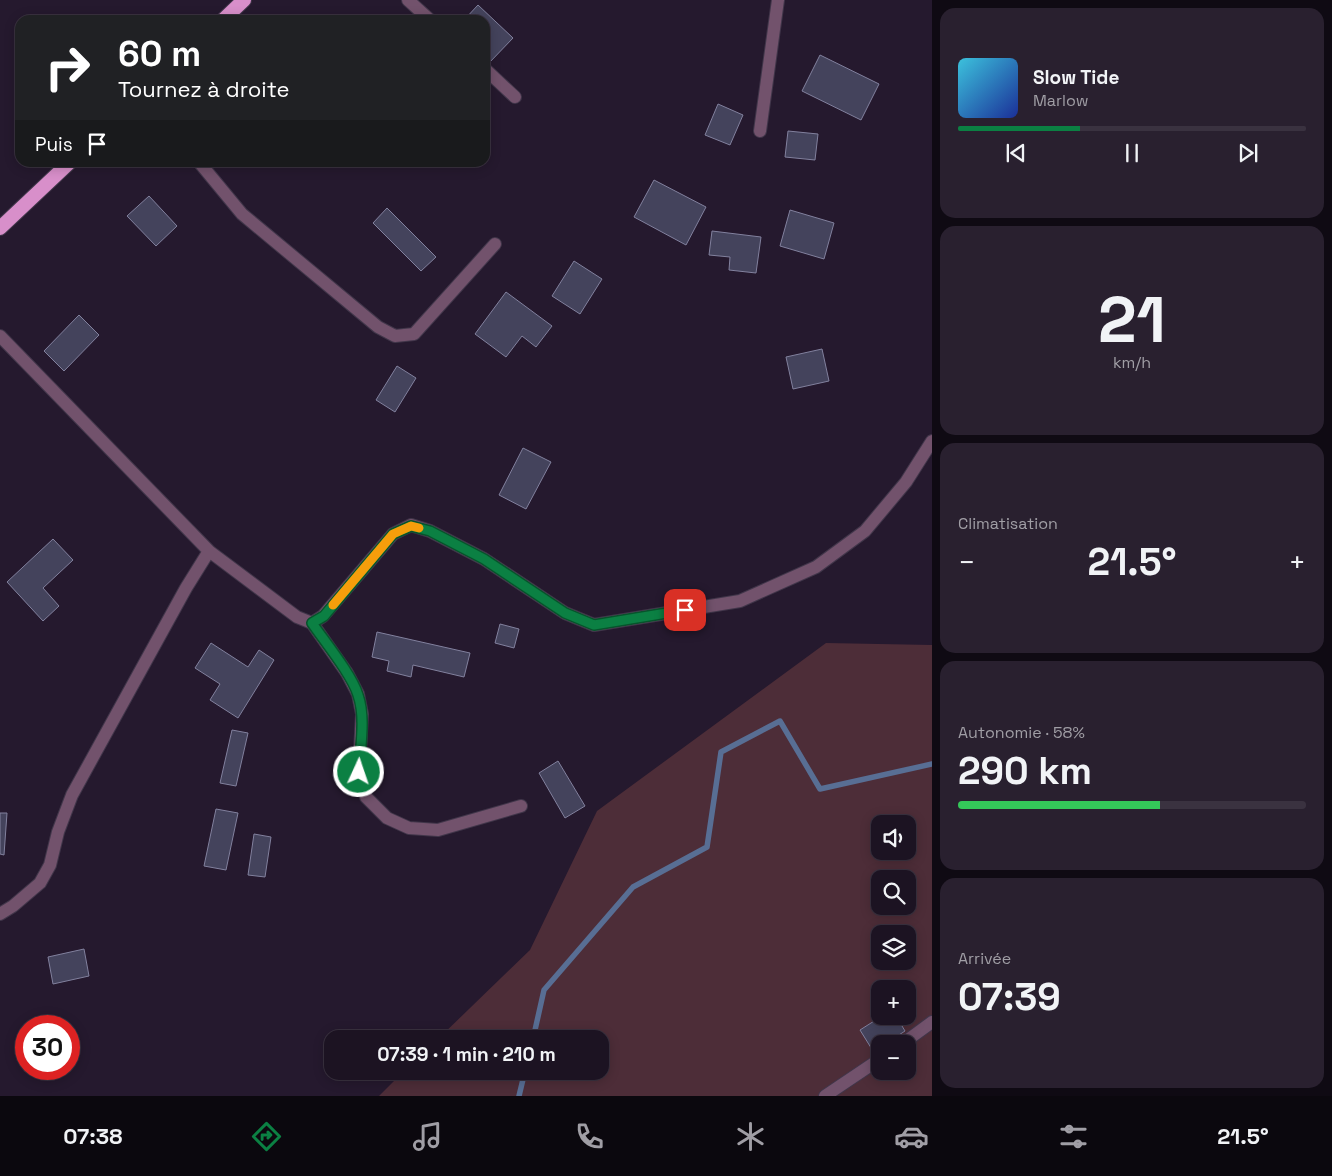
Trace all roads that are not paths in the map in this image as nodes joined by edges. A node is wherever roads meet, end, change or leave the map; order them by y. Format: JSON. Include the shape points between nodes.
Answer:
{"nodes":[{"id":1,"x":244,"y":0,"type":"edge"},
{"id":2,"x":408,"y":0,"type":"edge"},
{"id":3,"x":778,"y":0,"type":"edge"},
{"id":4,"x":228,"y":15,"type":"edge"},
{"id":5,"x":424,"y":15,"type":"edge"},
{"id":6,"x":490,"y":74,"type":"edge"},
{"id":7,"x":516,"y":97,"type":"dead end"},
{"id":8,"x":760,"y":131,"type":"dead end"},
{"id":9,"x":65,"y":167,"type":"edge"},
{"id":10,"x":203,"y":167,"type":"edge"},
{"id":11,"x":0,"y":228,"type":"edge"},
{"id":12,"x":495,"y":244,"type":"dead end"},
{"id":13,"x":0,"y":336,"type":"edge"},
{"id":14,"x":932,"y":441,"type":"edge"},
{"id":15,"x":209,"y":551,"type":"junction"},
{"id":16,"x":312,"y":623,"type":"junction"},
{"id":17,"x":521,"y":806,"type":"dead end"},
{"id":18,"x":0,"y":914,"type":"edge"},
{"id":19,"x":932,"y":1022,"type":"edge"},
{"id":20,"x":914,"y":1035,"type":"edge"},
{"id":21,"x":871,"y":1065,"type":"edge"},
{"id":22,"x":825,"y":1096,"type":"edge"}],
"edges":[{"from":1,"to":4,"type":"highway"},
{"from":2,"to":5,"type":"street"},
{"from":3,"to":8,"type":"street"},
{"from":6,"to":7,"type":"street"},
{"from":9,"to":11,"type":"highway"},
{"from":10,"to":12,"type":"street","via":[[242,214],[378,327],[395,336],[414,334]]},
{"from":13,"to":15,"type":"street"},
{"from":14,"to":16,"type":"street","via":[[906,482],[865,531],[816,567],[740,601],[594,625],[565,613],[484,559],[430,531],[411,526],[393,534],[324,616]]},
{"from":15,"to":16,"type":"street","via":[[289,612]]},
{"from":15,"to":18,"type":"street","via":[[72,795],[50,865],[40,883]]},
{"from":16,"to":17,"type":"street","via":[[358,694],[362,714],[359,772],[366,797],[387,818],[409,828],[438,830]]},
{"from":19,"to":20,"type":"street"},
{"from":21,"to":22,"type":"street"}]}
